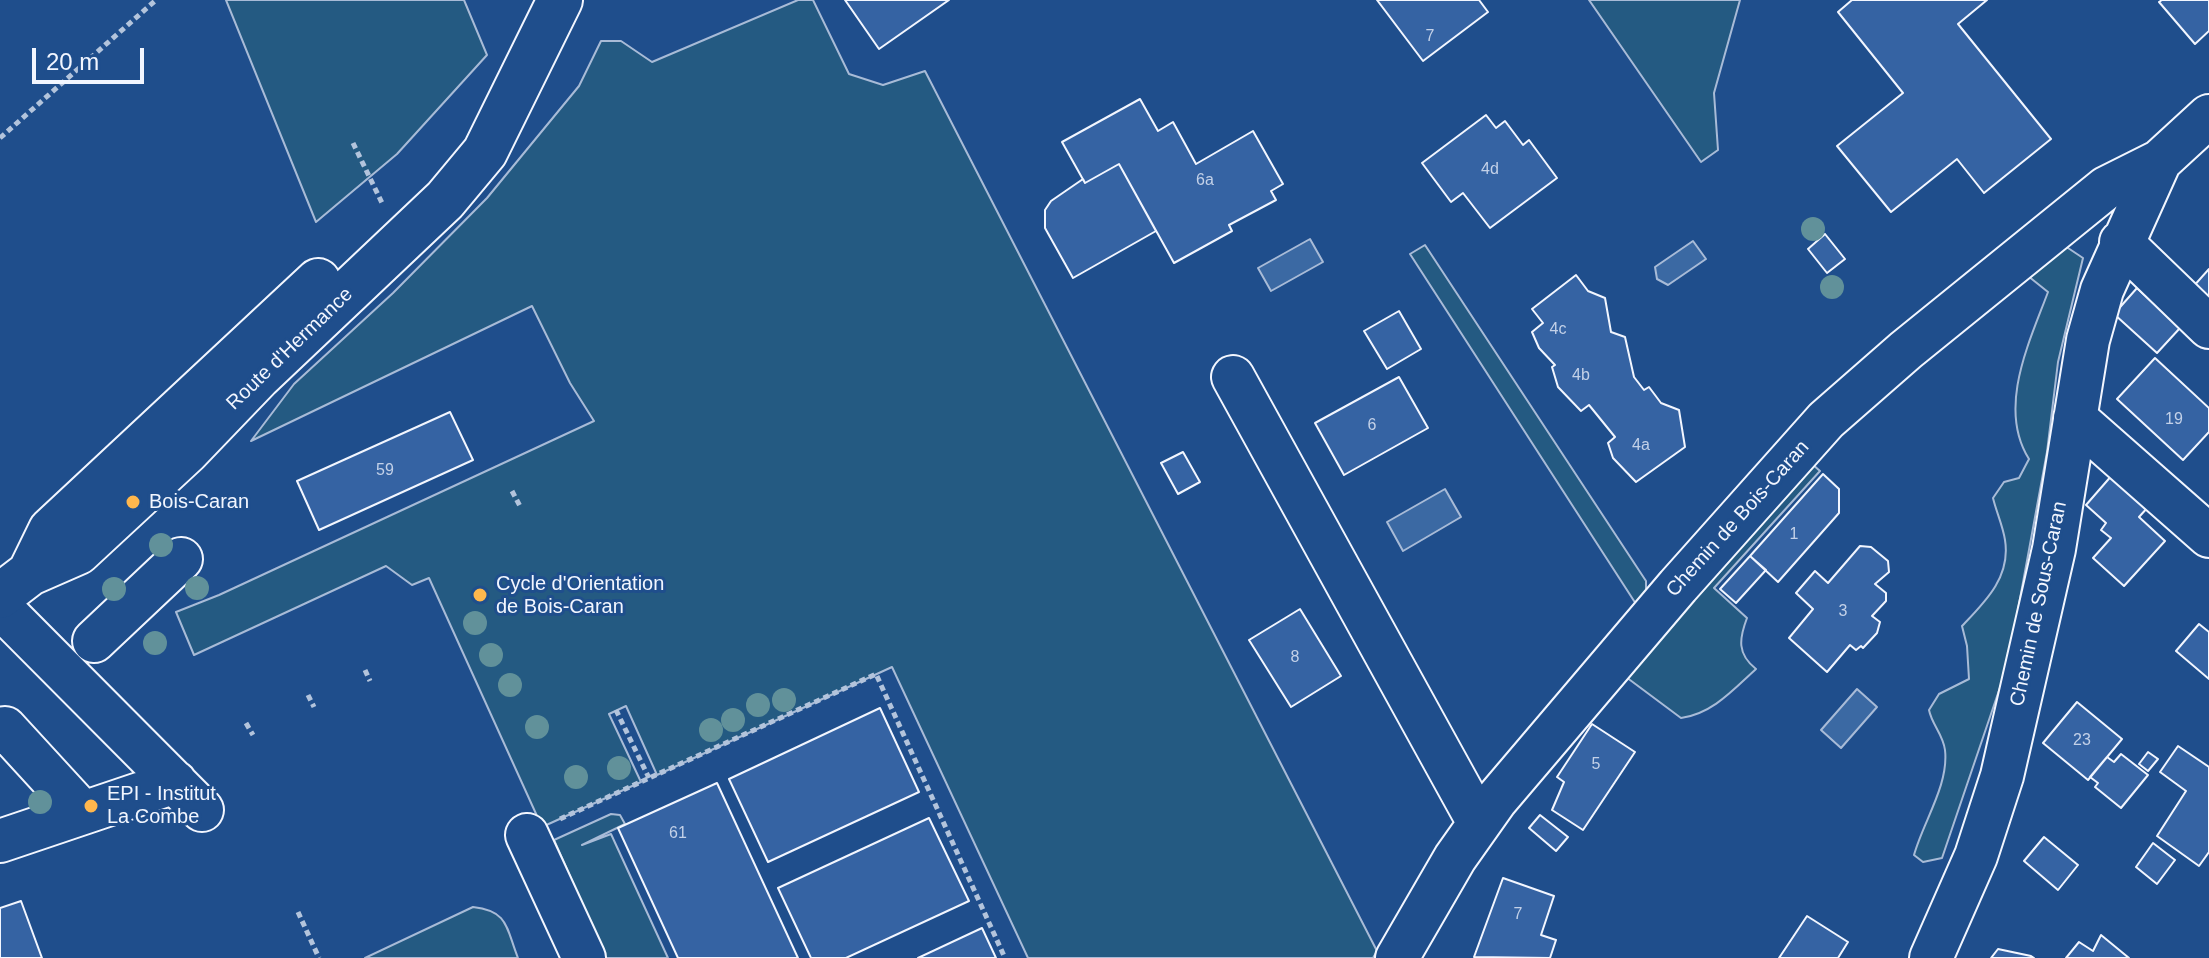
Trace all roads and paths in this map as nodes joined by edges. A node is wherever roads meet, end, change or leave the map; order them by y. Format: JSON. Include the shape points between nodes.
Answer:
{"nodes":[{"id":1,"x":156,"y":0,"type":"edge"},
{"id":2,"x":560,"y":0,"type":"edge"},
{"id":3,"x":514,"y":89,"type":"junction"},
{"id":4,"x":2209,"y":116,"type":"edge"},
{"id":5,"x":0,"y":138,"type":"edge"},
{"id":6,"x":353,"y":143,"type":"dead end"},
{"id":7,"x":2160,"y":161,"type":"junction"},
{"id":8,"x":389,"y":217,"type":"junction"},
{"id":9,"x":2121,"y":242,"type":"junction"},
{"id":10,"x":2209,"y":327,"type":"edge"},
{"id":11,"x":1233,"y":377,"type":"dead end"},
{"id":12,"x":2075,"y":418,"type":"junction"},
{"id":13,"x":512,"y":491,"type":"dead end"},
{"id":14,"x":521,"y":508,"type":"dead end"},
{"id":15,"x":2209,"y":536,"type":"edge"},
{"id":16,"x":181,"y":559,"type":"dead end"},
{"id":17,"x":15,"y":585,"type":"edge"},
{"id":18,"x":0,"y":607,"type":"edge"},
{"id":19,"x":94,"y":641,"type":"dead end"},
{"id":20,"x":365,"y":670,"type":"dead end"},
{"id":21,"x":370,"y":681,"type":"dead end"},
{"id":22,"x":308,"y":695,"type":"dead end"},
{"id":23,"x":314,"y":707,"type":"dead end"},
{"id":24,"x":616,"y":710,"type":"dead end"},
{"id":25,"x":246,"y":723,"type":"dead end"},
{"id":26,"x":0,"y":733,"type":"edge"},
{"id":27,"x":253,"y":735,"type":"dead end"},
{"id":28,"x":649,"y":778,"type":"junction"},
{"id":29,"x":83,"y":813,"type":"junction"},
{"id":30,"x":1479,"y":823,"type":"junction"},
{"id":31,"x":527,"y":835,"type":"joint"},
{"id":32,"x":0,"y":841,"type":"edge"},
{"id":33,"x":298,"y":912,"type":"dead end"},
{"id":34,"x":319,"y":958,"type":"edge"},
{"id":35,"x":584,"y":958,"type":"edge"},
{"id":36,"x":1005,"y":958,"type":"edge"},
{"id":37,"x":1397,"y":958,"type":"edge"},
{"id":38,"x":1931,"y":958,"type":"edge"}],
"edges":[{"from":1,"to":5,"type":"path"},
{"from":2,"to":3,"type":"main road","name":"Route d'Hermance"},
{"from":3,"to":8,"type":"main road","name":"Route d'Hermance"},
{"from":3,"to":17,"type":"main road","name":"Route d'Hermance","via":[[485,152],[417,229],[78,552]]},
{"from":4,"to":7,"type":"street","name":"Chemin de Sous-Caran"},
{"from":6,"to":8,"type":"path"},
{"from":7,"to":9,"type":"street","name":"Chemin de Sous-Caran"},
{"from":7,"to":30,"type":"street","name":"Chemin de Bois-Caran","via":[[2106,188],[1826,420]]},
{"from":8,"to":17,"type":"main road","name":"Route d'Hermance","via":[[51,530]]},
{"from":9,"to":10,"type":"street"},
{"from":9,"to":12,"type":"street","name":"Chemin de Sous-Caran","via":[[2088,340]]},
{"from":11,"to":30,"type":"street"},
{"from":12,"to":15,"type":"street"},
{"from":12,"to":38,"type":"street","name":"Chemin de Sous-Caran","via":[[2054,549],[2002,776],[1976,856]]},
{"from":13,"to":14,"type":"path"},
{"from":16,"to":19,"type":"street"},
{"from":18,"to":29,"type":"street","via":[[189,796]]},
{"from":20,"to":21,"type":"path"},
{"from":22,"to":23,"type":"path"},
{"from":24,"to":28,"type":"path"},
{"from":25,"to":27,"type":"path"},
{"from":26,"to":29,"type":"street","via":[[5,728]]},
{"from":28,"to":31,"type":"path"},
{"from":28,"to":36,"type":"path","via":[[876,674]]},
{"from":29,"to":32,"type":"street"},
{"from":30,"to":37,"type":"street","name":"Chemin de Bois-Caran"},
{"from":31,"to":35,"type":"street"},
{"from":33,"to":34,"type":"path"}]}
